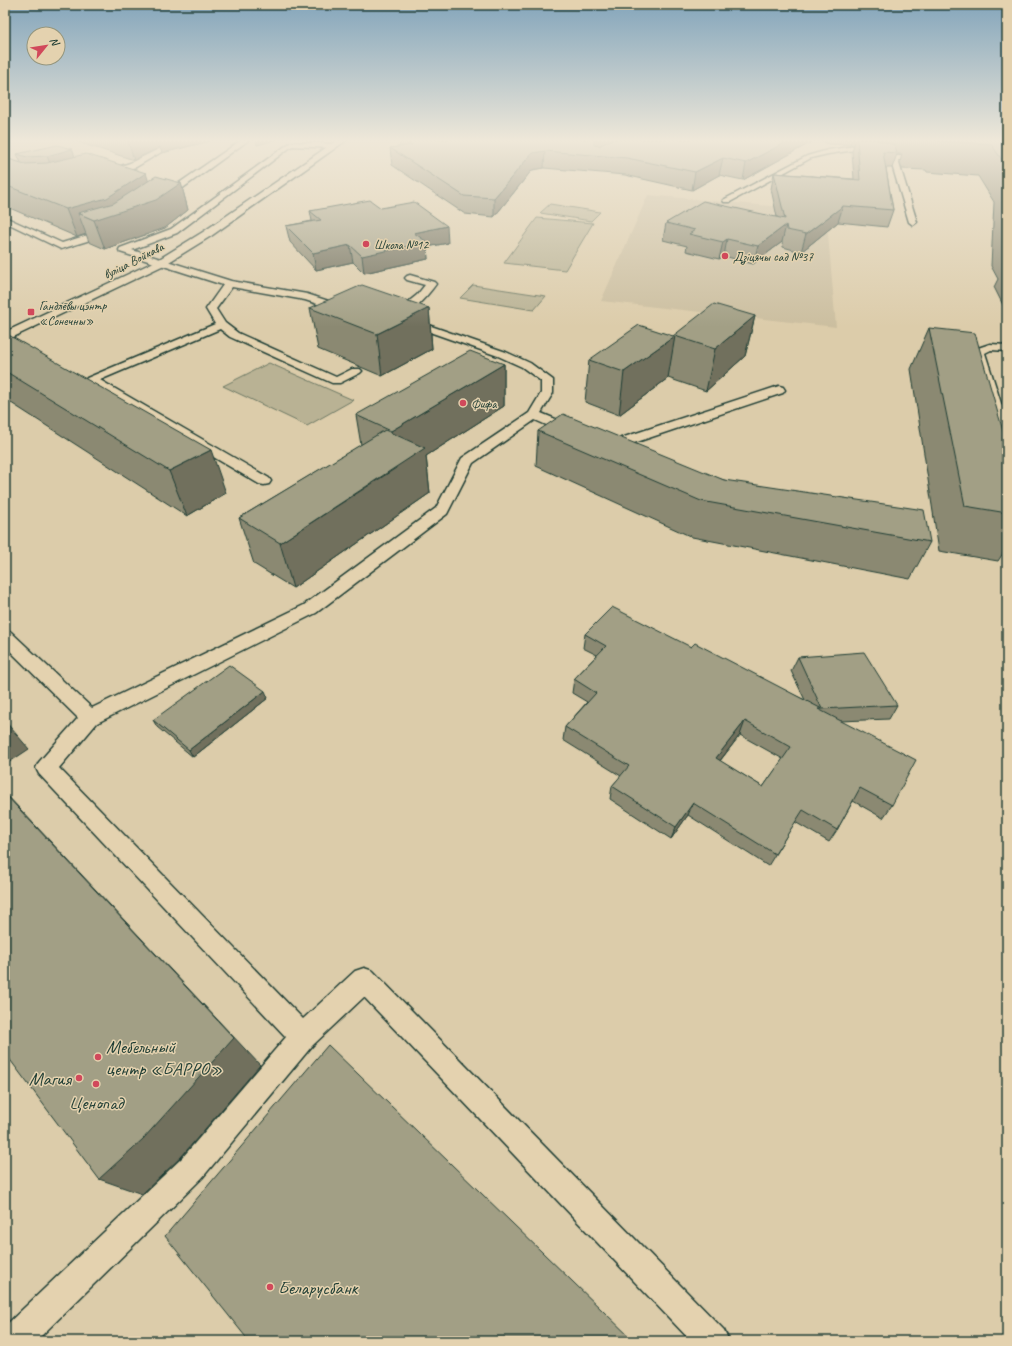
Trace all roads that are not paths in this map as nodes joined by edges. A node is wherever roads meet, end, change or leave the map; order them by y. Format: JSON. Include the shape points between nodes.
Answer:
{"nodes":[{"id":1,"x":212,"y":202,"type":"edge"},
{"id":2,"x":253,"y":202,"type":"edge"},
{"id":3,"x":907,"y":202,"type":"edge"},
{"id":4,"x":5,"y":219,"type":"edge"},
{"id":5,"x":913,"y":222,"type":"dead end"},
{"id":6,"x":120,"y":228,"type":"edge"},
{"id":7,"x":160,"y":263,"type":"junction"},
{"id":8,"x":410,"y":278,"type":"dead end"},
{"id":9,"x":230,"y":284,"type":"junction"},
{"id":10,"x":355,"y":313,"type":"edge"},
{"id":11,"x":383,"y":316,"type":"edge"},
{"id":12,"x":396,"y":317,"type":"junction"},
{"id":13,"x":221,"y":325,"type":"junction"},
{"id":14,"x":5,"y":337,"type":"edge"},
{"id":15,"x":1007,"y":348,"type":"edge"},
{"id":16,"x":356,"y":371,"type":"edge"},
{"id":17,"x":779,"y":390,"type":"dead end"},
{"id":18,"x":534,"y":415,"type":"junction"},
{"id":19,"x":581,"y":435,"type":"edge"},
{"id":20,"x":594,"y":441,"type":"edge"},
{"id":21,"x":1007,"y":442,"type":"edge"},
{"id":22,"x":608,"y":447,"type":"junction"},
{"id":23,"x":622,"y":453,"type":"edge"},
{"id":24,"x":264,"y":481,"type":"dead end"},
{"id":25,"x":5,"y":636,"type":"edge"},
{"id":26,"x":90,"y":718,"type":"junction"},
{"id":27,"x":303,"y":1037,"type":"junction"},
{"id":28,"x":13,"y":1341,"type":"edge"},
{"id":29,"x":713,"y":1341,"type":"edge"}],
"edges":[{"from":1,"to":7,"type":"lane","via":[[174,230],[124,250]]},
{"from":2,"to":7,"type":"main road","name":"вуліца Войкава"},
{"from":3,"to":5,"type":"lane"},
{"from":4,"to":6,"type":"lane","via":[[62,246]]},
{"from":7,"to":9,"type":"lane"},
{"from":7,"to":14,"type":"main road","name":"вуліца Войкава"},
{"from":8,"to":12,"type":"lane","via":[[431,284],[421,297]]},
{"from":9,"to":10,"type":"lane","via":[[307,297]]},
{"from":9,"to":13,"type":"lane","via":[[211,309]]},
{"from":11,"to":12,"type":"lane"},
{"from":12,"to":18,"type":"lane","via":[[502,354],[526,365],[547,380],[547,393]]},
{"from":13,"to":16,"type":"lane","via":[[234,335],[336,381]]},
{"from":13,"to":24,"type":"lane","via":[[91,380]]},
{"from":15,"to":21,"type":"lane","via":[[990,347],[980,351]]},
{"from":17,"to":22,"type":"lane"},
{"from":18,"to":19,"type":"lane"},
{"from":18,"to":26,"type":"lane","via":[[467,461],[442,511],[310,609]]},
{"from":20,"to":22,"type":"lane"},
{"from":22,"to":23,"type":"lane"},
{"from":25,"to":26,"type":"lane"},
{"from":26,"to":27,"type":"lane","via":[[46,768]]},
{"from":27,"to":28,"type":"lane","via":[[192,1168]]},
{"from":27,"to":29,"type":"lane","via":[[364,980]]}]}
